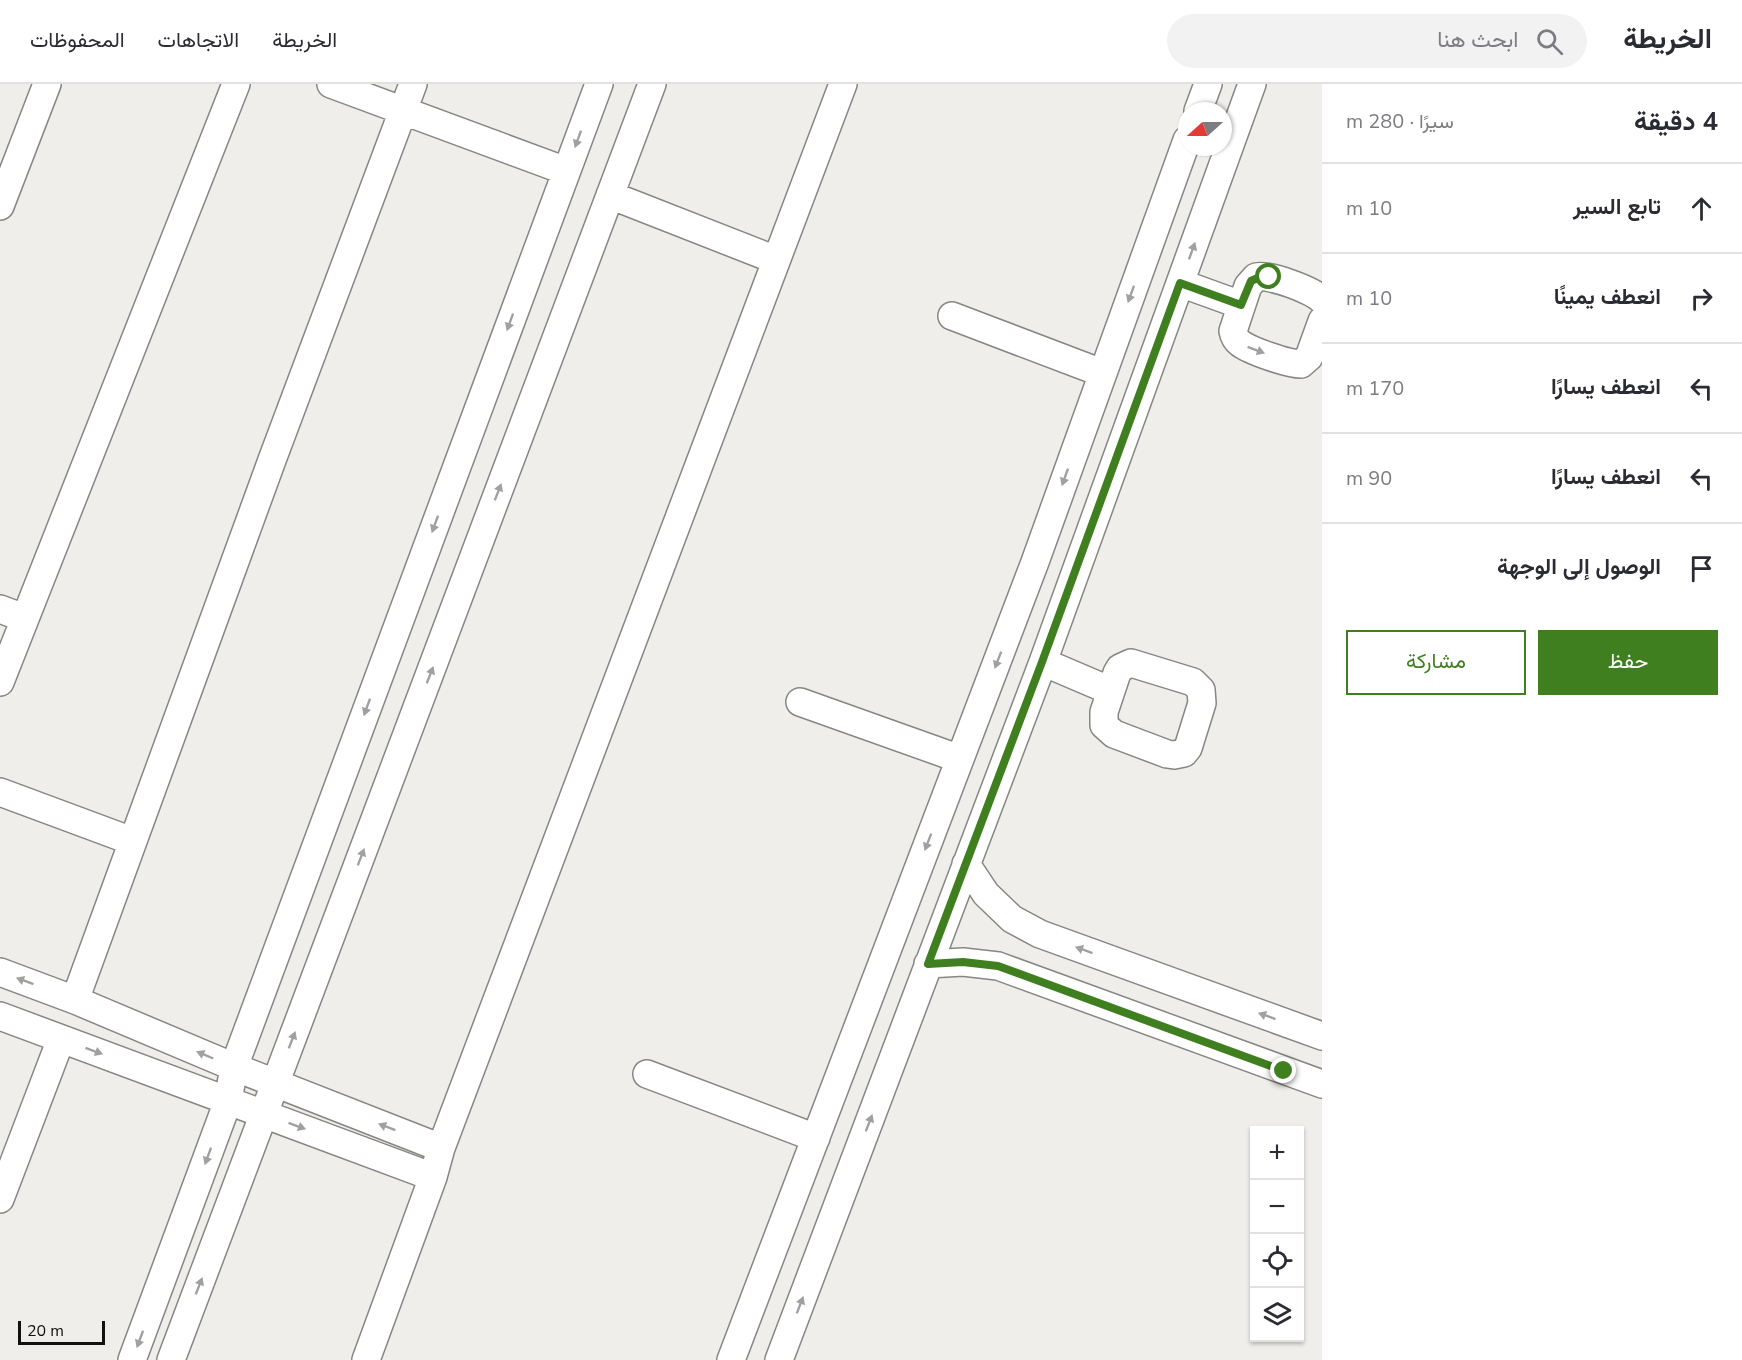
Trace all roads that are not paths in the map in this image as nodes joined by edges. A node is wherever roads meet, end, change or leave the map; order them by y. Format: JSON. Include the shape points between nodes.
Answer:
{"nodes":[{"id":1,"x":47,"y":84,"type":"edge"},
{"id":2,"x":236,"y":84,"type":"edge"},
{"id":3,"x":331,"y":84,"type":"edge"},
{"id":4,"x":413,"y":84,"type":"edge"},
{"id":5,"x":598,"y":84,"type":"edge"},
{"id":6,"x":652,"y":84,"type":"edge"},
{"id":7,"x":843,"y":84,"type":"edge"},
{"id":8,"x":1208,"y":84,"type":"edge"},
{"id":9,"x":1252,"y":84,"type":"edge"},
{"id":10,"x":1201,"y":102,"type":"edge"},
{"id":11,"x":404,"y":110,"type":"junction"},
{"id":12,"x":1232,"y":139,"type":"edge"},
{"id":13,"x":9,"y":153,"type":"edge"},
{"id":14,"x":1185,"y":156,"type":"edge"},
{"id":15,"x":1226,"y":156,"type":"edge"},
{"id":16,"x":566,"y":171,"type":"junction"},
{"id":17,"x":610,"y":195,"type":"junction"},
{"id":18,"x":0,"y":206,"type":"edge"},
{"id":19,"x":776,"y":260,"type":"junction"},
{"id":20,"x":1180,"y":283,"type":"junction"},
{"id":21,"x":1322,"y":300,"type":"edge"},
{"id":22,"x":1241,"y":305,"type":"junction"},
{"id":23,"x":952,"y":316,"type":"dead end"},
{"id":24,"x":1322,"y":321,"type":"edge"},
{"id":25,"x":1102,"y":373,"type":"junction"},
{"id":26,"x":12,"y":614,"type":"edge"},
{"id":27,"x":1042,"y":662,"type":"junction"},
{"id":28,"x":0,"y":682,"type":"edge"},
{"id":29,"x":1111,"y":691,"type":"dead end"},
{"id":30,"x":800,"y":702,"type":"dead end"},
{"id":31,"x":960,"y":759,"type":"junction"},
{"id":32,"x":0,"y":792,"type":"edge"},
{"id":33,"x":132,"y":842,"type":"junction"},
{"id":34,"x":966,"y":864,"type":"junction"},
{"id":35,"x":928,"y":964,"type":"junction"},
{"id":36,"x":0,"y":972,"type":"edge"},
{"id":37,"x":75,"y":1000,"type":"junction"},
{"id":38,"x":0,"y":1016,"type":"edge"},
{"id":39,"x":1311,"y":1032,"type":"edge"},
{"id":40,"x":61,"y":1039,"type":"junction"},
{"id":41,"x":234,"y":1067,"type":"junction"},
{"id":42,"x":1284,"y":1071,"type":"junction"},
{"id":43,"x":647,"y":1074,"type":"dead end"},
{"id":44,"x":276,"y":1084,"type":"junction"},
{"id":45,"x":1322,"y":1084,"type":"edge"},
{"id":46,"x":228,"y":1101,"type":"junction"},
{"id":47,"x":263,"y":1114,"type":"junction"},
{"id":48,"x":816,"y":1138,"type":"junction"},
{"id":49,"x":441,"y":1148,"type":"junction"},
{"id":50,"x":434,"y":1177,"type":"junction"},
{"id":51,"x":0,"y":1198,"type":"edge"},
{"id":52,"x":132,"y":1360,"type":"edge"},
{"id":53,"x":171,"y":1360,"type":"edge"},
{"id":54,"x":366,"y":1360,"type":"edge"},
{"id":55,"x":731,"y":1360,"type":"edge"},
{"id":56,"x":779,"y":1360,"type":"edge"}],
"edges":[{"from":1,"to":13,"type":"street"},
{"from":2,"to":26,"type":"street"},
{"from":3,"to":11,"type":"street"},
{"from":4,"to":11,"type":"street"},
{"from":5,"to":16,"type":"street","one_way":true},
{"from":6,"to":17,"type":"street"},
{"from":7,"to":19,"type":"street"},
{"from":8,"to":10,"type":"street"},
{"from":9,"to":12,"type":"street"},
{"from":11,"to":16,"type":"street"},
{"from":11,"to":33,"type":"street"},
{"from":13,"to":18,"type":"street"},
{"from":14,"to":25,"type":"street","one_way":true},
{"from":20,"to":15,"type":"street","one_way":true},
{"from":16,"to":41,"type":"street","one_way":true},
{"from":17,"to":19,"type":"street"},
{"from":44,"to":17,"type":"street","one_way":true},
{"from":19,"to":49,"type":"street"},
{"from":20,"to":22,"type":"street"},
{"from":20,"to":27,"type":"street"},
{"from":21,"to":22,"type":"street","via":[[1316,294],[1262,276],[1251,281]]},
{"from":22,"to":24,"type":"street","one_way":true,"via":[[1233,331],[1239,343],[1289,363],[1300,364],[1309,357]]},
{"from":23,"to":25,"type":"street"},
{"from":25,"to":31,"type":"street","one_way":true},
{"from":26,"to":28,"type":"street"},
{"from":27,"to":29,"type":"street"},
{"from":27,"to":34,"type":"street"},
{"from":30,"to":31,"type":"street"},
{"from":31,"to":48,"type":"street","one_way":true},
{"from":32,"to":33,"type":"street"},
{"from":33,"to":37,"type":"street"},
{"from":34,"to":35,"type":"street"},
{"from":39,"to":34,"type":"street","one_way":true,"via":[[1040,934],[1012,919],[986,894]]},
{"from":35,"to":42,"type":"street","via":[[998,966]]},
{"from":56,"to":35,"type":"street","one_way":true},
{"from":37,"to":36,"type":"street","one_way":true},
{"from":41,"to":37,"type":"street","one_way":true},
{"from":38,"to":40,"type":"street"},
{"from":39,"to":42,"type":"street"},
{"from":40,"to":46,"type":"street","one_way":true},
{"from":40,"to":51,"type":"street"},
{"from":41,"to":44,"type":"street"},
{"from":41,"to":46,"type":"street"},
{"from":42,"to":45,"type":"street"},
{"from":43,"to":48,"type":"street"},
{"from":44,"to":47,"type":"street"},
{"from":49,"to":44,"type":"street","one_way":true},
{"from":46,"to":47,"type":"street"},
{"from":46,"to":52,"type":"street","one_way":true},
{"from":47,"to":50,"type":"street","one_way":true},
{"from":53,"to":47,"type":"street","one_way":true},
{"from":48,"to":55,"type":"street"},
{"from":49,"to":50,"type":"street"},
{"from":50,"to":54,"type":"street"}]}
